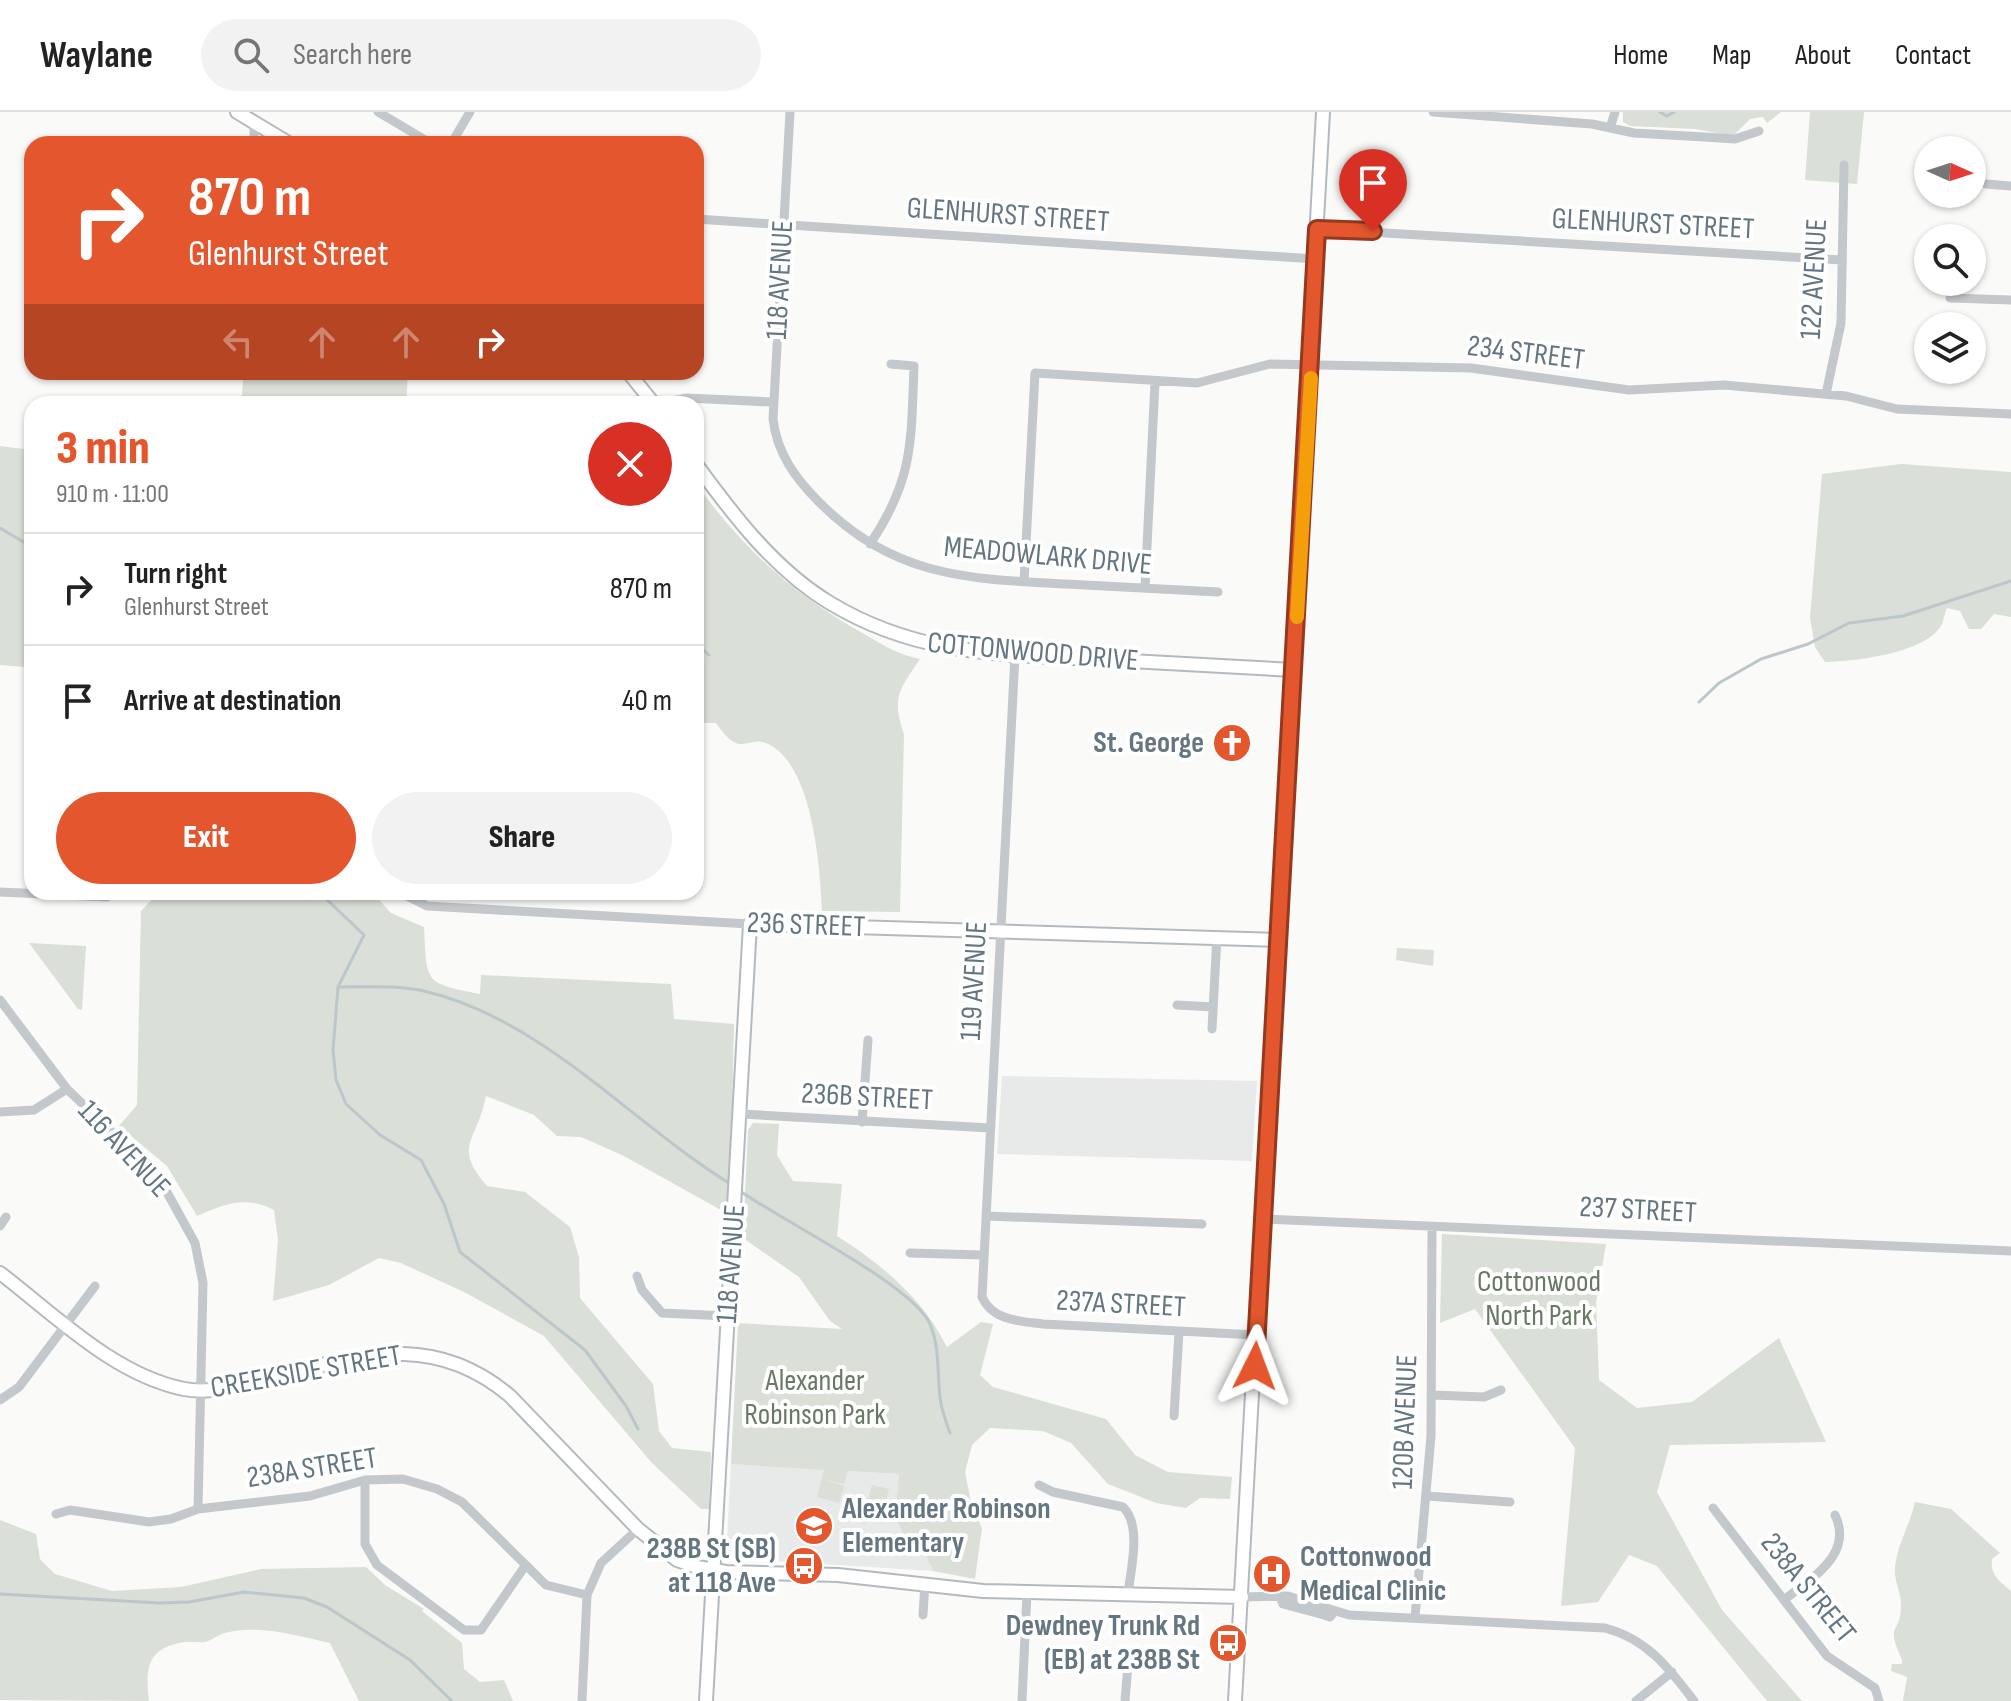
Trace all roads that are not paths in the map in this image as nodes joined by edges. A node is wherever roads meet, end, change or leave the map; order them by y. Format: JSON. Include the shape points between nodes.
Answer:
{"nodes":[{"id":1,"x":237,"y":112,"type":"edge"},
{"id":2,"x":378,"y":112,"type":"edge"},
{"id":3,"x":470,"y":112,"type":"edge"},
{"id":4,"x":790,"y":112,"type":"edge"},
{"id":5,"x":1323,"y":112,"type":"edge"},
{"id":6,"x":1433,"y":112,"type":"edge"},
{"id":7,"x":1615,"y":112,"type":"edge"},
{"id":8,"x":255,"y":117,"type":"edge"},
{"id":9,"x":1610,"y":128,"type":"junction"},
{"id":10,"x":1759,"y":131,"type":"dead end"},
{"id":11,"x":280,"y":136,"type":"edge"},
{"id":12,"x":418,"y":136,"type":"edge"},
{"id":13,"x":456,"y":136,"type":"edge"},
{"id":14,"x":1844,"y":165,"type":"dead end"},
{"id":15,"x":1986,"y":184,"type":"dead end"},
{"id":16,"x":2011,"y":186,"type":"edge"},
{"id":17,"x":704,"y":220,"type":"edge"},
{"id":18,"x":784,"y":225,"type":"junction"},
{"id":19,"x":1317,"y":229,"type":"junction"},
{"id":20,"x":1316,"y":259,"type":"junction"},
{"id":21,"x":1842,"y":260,"type":"junction"},
{"id":22,"x":1950,"y":298,"type":"dead end"},
{"id":23,"x":2011,"y":300,"type":"edge"},
{"id":24,"x":891,"y":364,"type":"dead end"},
{"id":25,"x":1312,"y":365,"type":"junction"},
{"id":26,"x":635,"y":380,"type":"edge"},
{"id":27,"x":1155,"y":382,"type":"junction"},
{"id":28,"x":1826,"y":394,"type":"junction"},
{"id":29,"x":649,"y":396,"type":"edge"},
{"id":30,"x":704,"y":399,"type":"edge"},
{"id":31,"x":772,"y":402,"type":"junction"},
{"id":32,"x":2011,"y":414,"type":"edge"},
{"id":33,"x":779,"y":447,"type":"joint"},
{"id":34,"x":704,"y":474,"type":"edge"},
{"id":35,"x":870,"y":544,"type":"junction"},
{"id":36,"x":1024,"y":582,"type":"junction"},
{"id":37,"x":1145,"y":588,"type":"junction"},
{"id":38,"x":1218,"y":592,"type":"dead end"},
{"id":39,"x":1015,"y":655,"type":"junction"},
{"id":40,"x":1294,"y":670,"type":"junction"},
{"id":41,"x":0,"y":892,"type":"edge"},
{"id":42,"x":24,"y":893,"type":"edge"},
{"id":43,"x":415,"y":900,"type":"edge"},
{"id":44,"x":750,"y":924,"type":"junction"},
{"id":45,"x":1000,"y":930,"type":"junction"},
{"id":46,"x":1217,"y":936,"type":"junction"},
{"id":47,"x":1278,"y":940,"type":"junction"},
{"id":48,"x":0,"y":1000,"type":"edge"},
{"id":49,"x":1177,"y":1005,"type":"dead end"},
{"id":50,"x":1213,"y":1007,"type":"junction"},
{"id":51,"x":1212,"y":1029,"type":"dead end"},
{"id":52,"x":868,"y":1040,"type":"dead end"},
{"id":53,"x":67,"y":1089,"type":"junction"},
{"id":54,"x":0,"y":1112,"type":"edge"},
{"id":55,"x":741,"y":1114,"type":"junction"},
{"id":56,"x":862,"y":1122,"type":"junction"},
{"id":57,"x":990,"y":1128,"type":"junction"},
{"id":58,"x":986,"y":1216,"type":"junction"},
{"id":59,"x":1262,"y":1219,"type":"junction"},
{"id":60,"x":1202,"y":1224,"type":"dead end"},
{"id":61,"x":1432,"y":1228,"type":"junction"},
{"id":62,"x":2011,"y":1251,"type":"edge"},
{"id":63,"x":910,"y":1253,"type":"dead end"},
{"id":64,"x":983,"y":1255,"type":"junction"},
{"id":65,"x":0,"y":1273,"type":"edge"},
{"id":66,"x":637,"y":1276,"type":"dead end"},
{"id":67,"x":95,"y":1286,"type":"dead end"},
{"id":68,"x":987,"y":1309,"type":"joint"},
{"id":69,"x":727,"y":1316,"type":"junction"},
{"id":70,"x":66,"y":1324,"type":"junction"},
{"id":71,"x":1179,"y":1332,"type":"junction"},
{"id":72,"x":1256,"y":1335,"type":"junction"},
{"id":73,"x":1501,"y":1390,"type":"dead end"},
{"id":74,"x":199,"y":1391,"type":"junction"},
{"id":75,"x":1432,"y":1395,"type":"junction"},
{"id":76,"x":0,"y":1400,"type":"edge"},
{"id":77,"x":1174,"y":1416,"type":"dead end"},
{"id":78,"x":365,"y":1480,"type":"junction"},
{"id":79,"x":1039,"y":1485,"type":"dead end"},
{"id":80,"x":1427,"y":1496,"type":"junction"},
{"id":81,"x":1510,"y":1502,"type":"dead end"},
{"id":82,"x":1713,"y":1508,"type":"dead end"},
{"id":83,"x":198,"y":1509,"type":"junction"},
{"id":84,"x":56,"y":1514,"type":"dead end"},
{"id":85,"x":1835,"y":1515,"type":"dead end"},
{"id":86,"x":638,"y":1529,"type":"junction"},
{"id":87,"x":525,"y":1566,"type":"junction"},
{"id":88,"x":712,"y":1570,"type":"junction"},
{"id":89,"x":925,"y":1583,"type":"junction"},
{"id":90,"x":1027,"y":1593,"type":"junction"},
{"id":91,"x":1128,"y":1593,"type":"junction"},
{"id":92,"x":587,"y":1595,"type":"junction"},
{"id":93,"x":1242,"y":1597,"type":"junction"},
{"id":94,"x":1784,"y":1600,"type":"junction"},
{"id":95,"x":923,"y":1615,"type":"dead end"},
{"id":96,"x":1415,"y":1617,"type":"junction"},
{"id":97,"x":1128,"y":1664,"type":"dead end"},
{"id":98,"x":1672,"y":1672,"type":"junction"},
{"id":99,"x":582,"y":1701,"type":"edge"},
{"id":100,"x":706,"y":1701,"type":"edge"},
{"id":101,"x":1022,"y":1701,"type":"edge"},
{"id":102,"x":1125,"y":1701,"type":"edge"},
{"id":103,"x":1235,"y":1701,"type":"edge"},
{"id":104,"x":1636,"y":1701,"type":"edge"},
{"id":105,"x":1694,"y":1701,"type":"edge"},
{"id":106,"x":1879,"y":1701,"type":"edge"}],
"edges":[{"from":1,"to":8,"type":"street"},
{"from":2,"to":12,"type":"street"},
{"from":3,"to":13,"type":"street"},
{"from":4,"to":18,"type":"street","name":"118 AVENUE"},
{"from":5,"to":19,"type":"street"},
{"from":6,"to":9,"type":"street"},
{"from":7,"to":9,"type":"street"},
{"from":8,"to":11,"type":"street"},
{"from":9,"to":10,"type":"street","via":[[1735,139]]},
{"from":14,"to":21,"type":"street","name":"122 AVENUE"},
{"from":15,"to":16,"type":"street"},
{"from":17,"to":18,"type":"street","name":"GLENHURST STREET"},
{"from":18,"to":20,"type":"street","name":"GLENHURST STREET"},
{"from":18,"to":31,"type":"street","name":"118 AVENUE"},
{"from":19,"to":20,"type":"street"},
{"from":19,"to":21,"type":"street","name":"GLENHURST STREET"},
{"from":20,"to":25,"type":"street"},
{"from":21,"to":28,"type":"street","name":"122 AVENUE","via":[[1841,323]]},
{"from":22,"to":23,"type":"street"},
{"from":24,"to":35,"type":"street","via":[[914,366],[910,449],[900,492]]},
{"from":25,"to":27,"type":"street","name":"234 STREET","via":[[1264,364],[1206,383]]},
{"from":25,"to":28,"type":"street","name":"234 STREET","via":[[1471,368],[1629,390],[1715,384]]},
{"from":25,"to":40,"type":"street"},
{"from":26,"to":29,"type":"street"},
{"from":27,"to":36,"type":"street","name":"234 STREET","via":[[1035,373]]},
{"from":27,"to":37,"type":"street"},
{"from":28,"to":32,"type":"street","name":"234 STREET","via":[[1897,409]]},
{"from":30,"to":31,"type":"street"},
{"from":31,"to":33,"type":"street","name":"118 AVENUE"},
{"from":33,"to":35,"type":"street","name":"MEADOWLARK DRIVE","via":[[806,489]]},
{"from":34,"to":39,"type":"street","name":"COTTONWOOD DRIVE","via":[[767,551],[828,602],[922,644]]},
{"from":35,"to":36,"type":"street","name":"MEADOWLARK DRIVE","via":[[933,572]]},
{"from":36,"to":37,"type":"street","name":"MEADOWLARK DRIVE"},
{"from":37,"to":38,"type":"street","name":"MEADOWLARK DRIVE"},
{"from":39,"to":40,"type":"street","name":"COTTONWOOD DRIVE"},
{"from":39,"to":45,"type":"street","name":"119 AVENUE"},
{"from":40,"to":47,"type":"street"},
{"from":41,"to":42,"type":"street"},
{"from":43,"to":44,"type":"street","name":"236 STREET","via":[[427,906]]},
{"from":44,"to":45,"type":"street","name":"236 STREET"},
{"from":44,"to":55,"type":"street","name":"118 AVENUE"},
{"from":45,"to":46,"type":"street","name":"236 STREET"},
{"from":45,"to":57,"type":"street","name":"119 AVENUE"},
{"from":46,"to":47,"type":"street","name":"236 STREET"},
{"from":46,"to":50,"type":"street"},
{"from":47,"to":59,"type":"street"},
{"from":48,"to":53,"type":"street","name":"116 AVENUE"},
{"from":49,"to":50,"type":"street"},
{"from":50,"to":51,"type":"street"},
{"from":52,"to":56,"type":"street"},
{"from":53,"to":54,"type":"street","via":[[34,1110]]},
{"from":53,"to":74,"type":"street","name":"116 AVENUE","via":[[158,1176],[195,1243],[203,1283]]},
{"from":55,"to":56,"type":"street","name":"236B STREET"},
{"from":55,"to":69,"type":"street","name":"118 AVENUE"},
{"from":56,"to":57,"type":"street","name":"236B STREET"},
{"from":57,"to":58,"type":"street","name":"119 AVENUE"},
{"from":58,"to":60,"type":"street"},
{"from":58,"to":64,"type":"street","name":"119 AVENUE"},
{"from":59,"to":61,"type":"street","name":"237 STREET"},
{"from":59,"to":72,"type":"street"},
{"from":61,"to":62,"type":"street","name":"237 STREET"},
{"from":61,"to":75,"type":"street","name":"120B AVENUE"},
{"from":63,"to":64,"type":"street"},
{"from":64,"to":68,"type":"street","name":"119 AVENUE","via":[[982,1297]]},
{"from":65,"to":70,"type":"street","name":"CREEKSIDE STREET"},
{"from":66,"to":69,"type":"street","via":[[662,1313]]},
{"from":67,"to":70,"type":"street"},
{"from":68,"to":71,"type":"street","name":"237A STREET","via":[[1010,1320],[1043,1324]]},
{"from":69,"to":88,"type":"street","name":"118 AVENUE"},
{"from":70,"to":74,"type":"street","name":"CREEKSIDE STREET","via":[[141,1375]]},
{"from":70,"to":76,"type":"street","via":[[19,1387]]},
{"from":71,"to":72,"type":"street","name":"237A STREET"},
{"from":71,"to":77,"type":"street"},
{"from":72,"to":93,"type":"street"},
{"from":73,"to":75,"type":"street","via":[[1484,1397]]},
{"from":74,"to":83,"type":"street","name":"116 AVENUE"},
{"from":74,"to":86,"type":"street","name":"CREEKSIDE STREET","via":[[383,1353],[412,1352],[456,1364],[490,1379],[510,1396]]},
{"from":75,"to":80,"type":"street","name":"120B AVENUE"},
{"from":78,"to":83,"type":"street","name":"238A STREET","via":[[310,1496]]},
{"from":78,"to":87,"type":"street","name":"238A STREET","via":[[403,1479],[462,1502]]},
{"from":78,"to":87,"type":"street","via":[[365,1544],[377,1565],[464,1630],[481,1630]]},
{"from":79,"to":91,"type":"street","via":[[1130,1513]]},
{"from":80,"to":81,"type":"street"},
{"from":80,"to":96,"type":"street","name":"120B AVENUE"},
{"from":82,"to":94,"type":"street","name":"238A STREET"},
{"from":83,"to":84,"type":"street","name":"238A STREET","via":[[149,1522],[70,1510]]},
{"from":85,"to":94,"type":"street","via":[[1841,1527],[1840,1546],[1831,1562]]},
{"from":86,"to":88,"type":"street","name":"CREEKSIDE STREET","via":[[677,1560]]},
{"from":86,"to":92,"type":"street","via":[[601,1563]]},
{"from":87,"to":92,"type":"street","name":"238A STREET","via":[[546,1585]]},
{"from":88,"to":89,"type":"street","name":"CREEKSIDE STREET"},
{"from":88,"to":100,"type":"street","name":"118 AVENUE"},
{"from":89,"to":90,"type":"street","name":"CREEKSIDE STREET"},
{"from":89,"to":95,"type":"street"},
{"from":90,"to":91,"type":"street","name":"CREEKSIDE STREET"},
{"from":90,"to":101,"type":"street"},
{"from":91,"to":93,"type":"street","name":"CREEKSIDE STREET"},
{"from":92,"to":99,"type":"street"},
{"from":93,"to":96,"type":"street","via":[[1296,1598],[1334,1612]]},
{"from":93,"to":103,"type":"street"},
{"from":94,"to":106,"type":"street","name":"238A STREET","via":[[1827,1656],[1875,1688]]},
{"from":96,"to":98,"type":"street","via":[[1605,1628],[1646,1646]]},
{"from":97,"to":102,"type":"street"},
{"from":98,"to":104,"type":"street"},
{"from":98,"to":105,"type":"street"}]}
